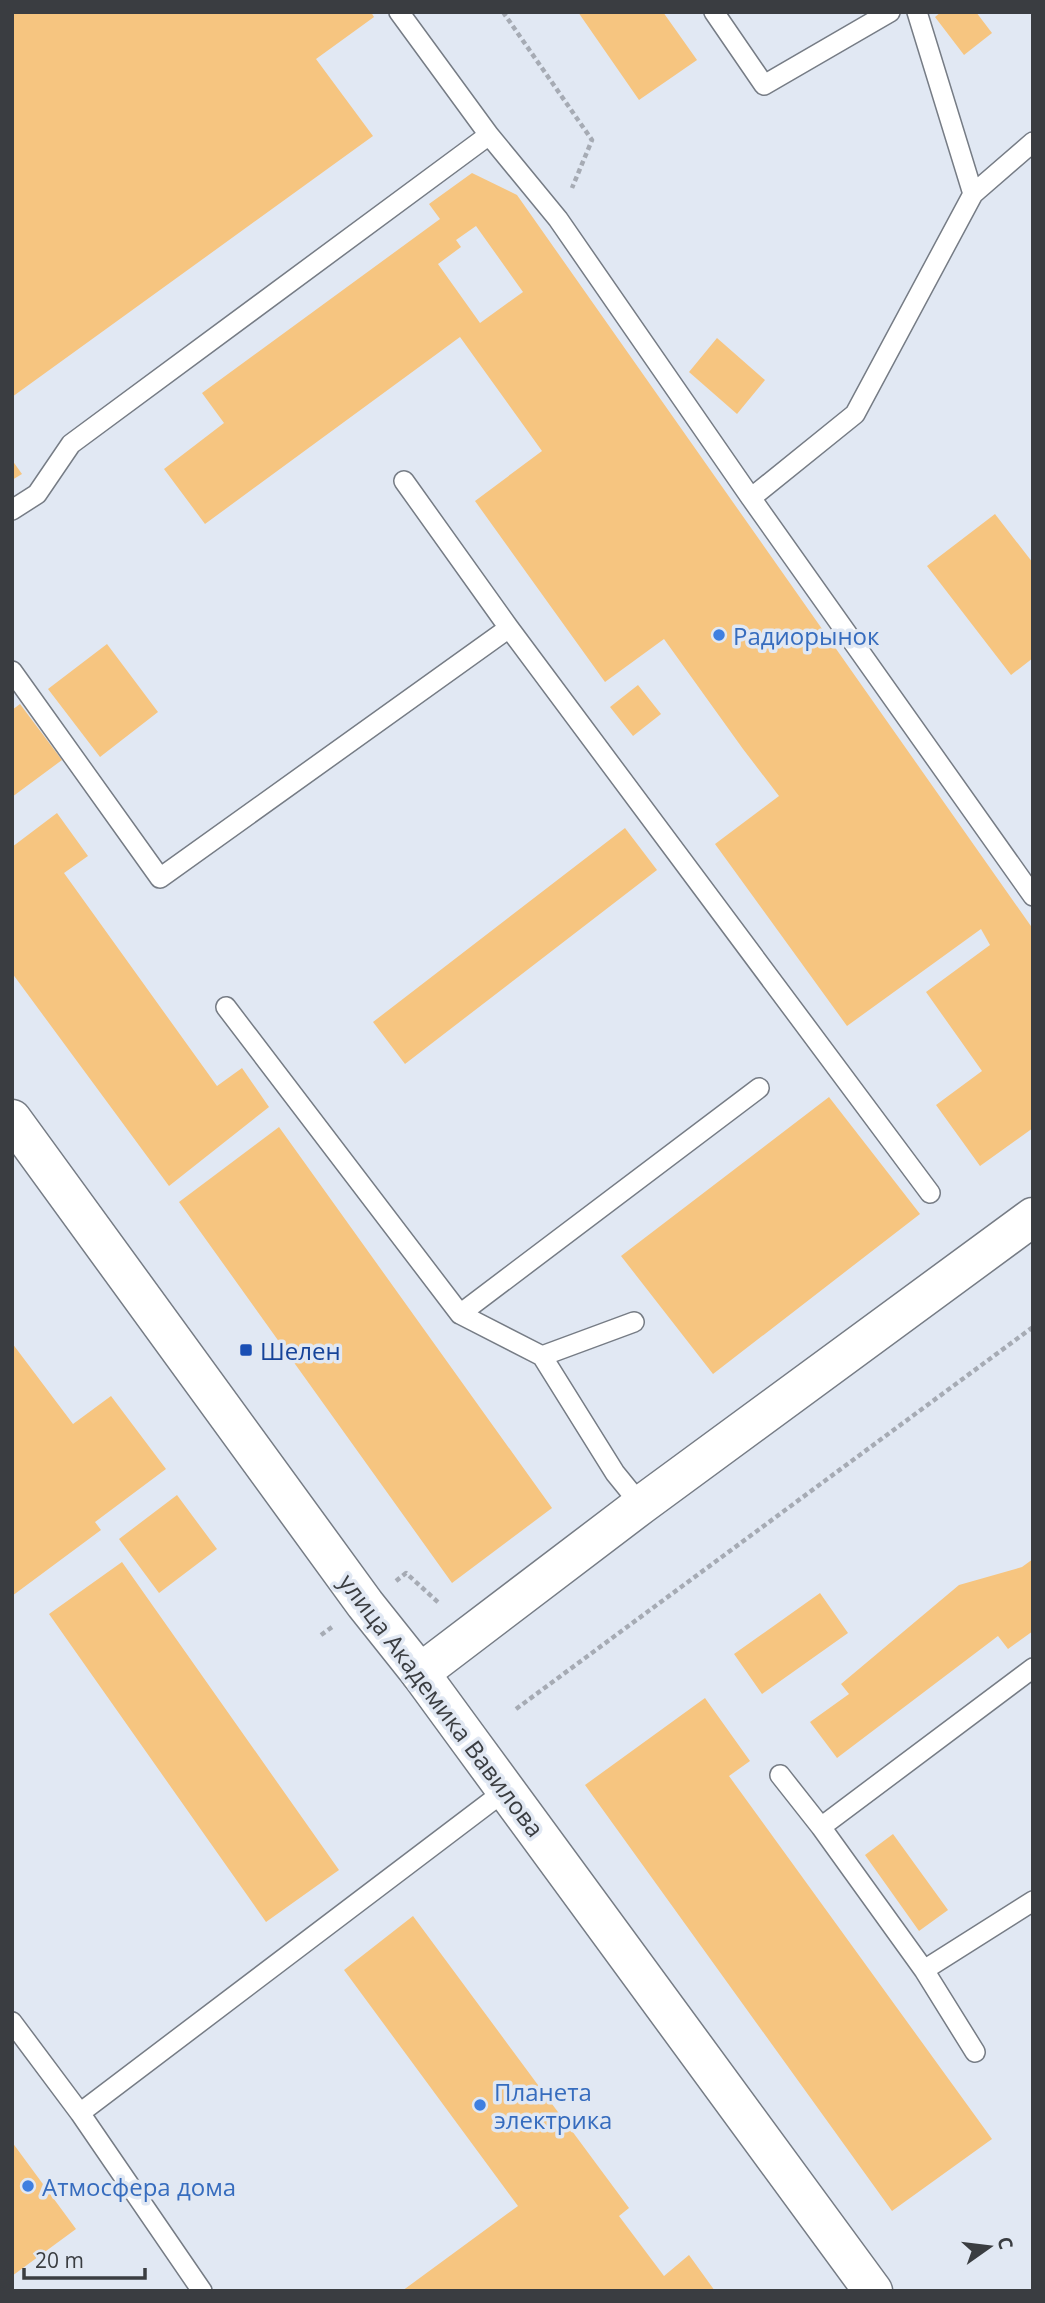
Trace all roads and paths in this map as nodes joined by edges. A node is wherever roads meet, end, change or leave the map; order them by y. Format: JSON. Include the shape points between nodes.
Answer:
{"nodes":[{"id":1,"x":399,"y":12,"type":"edge"},
{"id":2,"x":503,"y":12,"type":"edge"},
{"id":3,"x":714,"y":12,"type":"edge"},
{"id":4,"x":890,"y":12,"type":"edge"},
{"id":5,"x":917,"y":12,"type":"edge"},
{"id":6,"x":489,"y":135,"type":"junction"},
{"id":7,"x":1033,"y":142,"type":"edge"},
{"id":8,"x":572,"y":188,"type":"dead end"},
{"id":9,"x":972,"y":194,"type":"junction"},
{"id":10,"x":404,"y":481,"type":"dead end"},
{"id":11,"x":751,"y":498,"type":"junction"},
{"id":12,"x":12,"y":510,"type":"edge"},
{"id":13,"x":509,"y":628,"type":"junction"},
{"id":14,"x":12,"y":671,"type":"edge"},
{"id":15,"x":1033,"y":896,"type":"edge"},
{"id":16,"x":226,"y":1007,"type":"dead end"},
{"id":17,"x":759,"y":1088,"type":"dead end"},
{"id":18,"x":12,"y":1119,"type":"edge"},
{"id":19,"x":930,"y":1193,"type":"dead end"},
{"id":20,"x":1033,"y":1217,"type":"edge"},
{"id":21,"x":460,"y":1314,"type":"junction"},
{"id":22,"x":634,"y":1322,"type":"dead end"},
{"id":23,"x":1033,"y":1327,"type":"edge"},
{"id":24,"x":542,"y":1356,"type":"junction"},
{"id":25,"x":641,"y":1505,"type":"junction"},
{"id":26,"x":1033,"y":1668,"type":"edge"},
{"id":27,"x":420,"y":1673,"type":"junction"},
{"id":28,"x":516,"y":1709,"type":"dead end"},
{"id":29,"x":780,"y":1775,"type":"dead end"},
{"id":30,"x":506,"y":1790,"type":"junction"},
{"id":31,"x":821,"y":1827,"type":"junction"},
{"id":32,"x":1033,"y":1901,"type":"edge"},
{"id":33,"x":924,"y":1970,"type":"junction"},
{"id":34,"x":12,"y":2022,"type":"edge"},
{"id":35,"x":975,"y":2052,"type":"dead end"},
{"id":36,"x":80,"y":2113,"type":"junction"},
{"id":37,"x":202,"y":2291,"type":"edge"},
{"id":38,"x":873,"y":2291,"type":"edge"}],
"edges":[{"from":1,"to":6,"type":"lane"},
{"from":2,"to":8,"type":"path","via":[[592,140]]},
{"from":3,"to":4,"type":"lane","via":[[764,85]]},
{"from":5,"to":9,"type":"lane"},
{"from":6,"to":11,"type":"lane","via":[[558,219]]},
{"from":6,"to":12,"type":"lane","via":[[71,444],[37,494]]},
{"from":7,"to":9,"type":"lane"},
{"from":9,"to":11,"type":"lane","via":[[855,414]]},
{"from":10,"to":13,"type":"lane"},
{"from":11,"to":15,"type":"lane"},
{"from":13,"to":14,"type":"lane","via":[[160,878]]},
{"from":13,"to":19,"type":"lane"},
{"from":16,"to":21,"type":"lane"},
{"from":17,"to":21,"type":"lane"},
{"from":18,"to":27,"type":"street","name":"улица Академика Вавилова"},
{"from":20,"to":25,"type":"street"},
{"from":21,"to":24,"type":"lane"},
{"from":22,"to":24,"type":"lane"},
{"from":23,"to":28,"type":"path"},
{"from":24,"to":25,"type":"lane","via":[[615,1474]]},
{"from":25,"to":27,"type":"street"},
{"from":26,"to":31,"type":"lane"},
{"from":27,"to":30,"type":"street","name":"улица Академика Вавилова"},
{"from":29,"to":31,"type":"lane"},
{"from":30,"to":36,"type":"lane"},
{"from":30,"to":38,"type":"street","name":"улица Академика Вавилова"},
{"from":31,"to":33,"type":"lane"},
{"from":32,"to":33,"type":"lane"},
{"from":33,"to":35,"type":"lane"},
{"from":34,"to":36,"type":"lane"},
{"from":36,"to":37,"type":"lane"}]}
